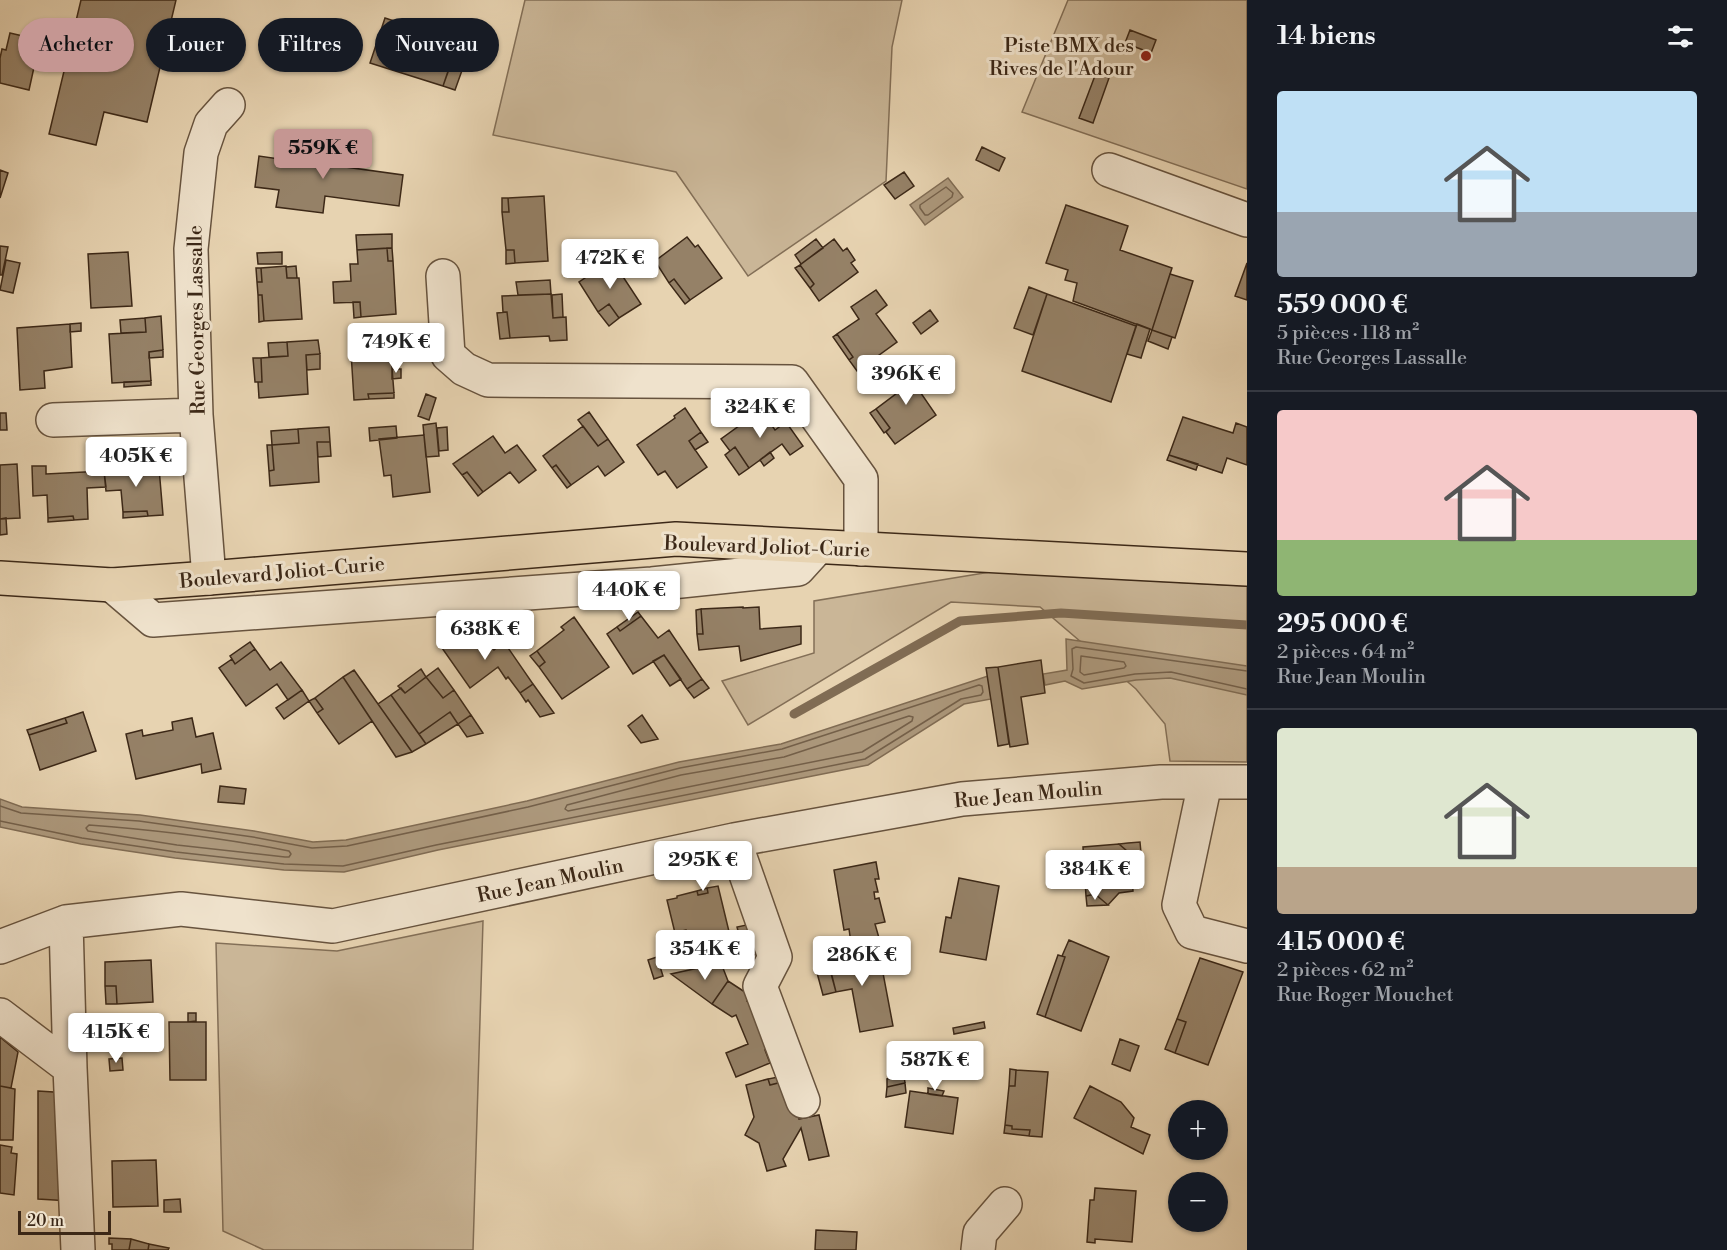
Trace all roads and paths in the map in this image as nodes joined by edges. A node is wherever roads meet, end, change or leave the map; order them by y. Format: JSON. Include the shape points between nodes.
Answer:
{"nodes":[{"id":1,"x":228,"y":105,"type":"dead end"},
{"id":2,"x":1109,"y":170,"type":"dead end"},
{"id":3,"x":1247,"y":220,"type":"edge"},
{"id":4,"x":443,"y":276,"type":"dead end"},
{"id":5,"x":196,"y":415,"type":"junction"},
{"id":6,"x":53,"y":420,"type":"dead end"},
{"id":7,"x":818,"y":547,"type":"junction"},
{"id":8,"x":861,"y":549,"type":"junction"},
{"id":9,"x":1247,"y":569,"type":"edge"},
{"id":10,"x":0,"y":578,"type":"edge"},
{"id":11,"x":210,"y":578,"type":"junction"},
{"id":12,"x":112,"y":585,"type":"junction"},
{"id":13,"x":1247,"y":782,"type":"edge"},
{"id":14,"x":1205,"y":783,"type":"junction"},
{"id":15,"x":734,"y":840,"type":"junction"},
{"id":16,"x":66,"y":922,"type":"junction"},
{"id":17,"x":1247,"y":946,"type":"edge"},
{"id":18,"x":0,"y":947,"type":"edge"},
{"id":19,"x":0,"y":1015,"type":"edge"},
{"id":20,"x":70,"y":1068,"type":"junction"},
{"id":21,"x":802,"y":1101,"type":"dead end"},
{"id":22,"x":1005,"y":1204,"type":"dead end"},
{"id":23,"x":78,"y":1250,"type":"edge"},
{"id":24,"x":978,"y":1250,"type":"edge"}],
"edges":[{"from":1,"to":5,"type":"street","name":"Rue Georges Lassalle","via":[[211,124],[201,153],[191,249]]},
{"from":2,"to":3,"type":"street"},
{"from":4,"to":8,"type":"street","via":[[448,355],[464,369],[488,380],[792,382],[861,479]]},
{"from":5,"to":6,"type":"street"},
{"from":5,"to":11,"type":"street","name":"Rue Georges Lassalle"},
{"from":7,"to":8,"type":"main road","name":"Boulevard Joliot-Curie"},
{"from":7,"to":11,"type":"main road","name":"Boulevard Joliot-Curie","via":[[676,539]]},
{"from":7,"to":12,"type":"street","via":[[798,569],[652,584],[153,620]]},
{"from":8,"to":9,"type":"main road","name":"Boulevard Joliot-Curie"},
{"from":10,"to":12,"type":"main road","name":"Boulevard Joliot-Curie"},
{"from":11,"to":12,"type":"main road","name":"Boulevard Joliot-Curie"},
{"from":13,"to":14,"type":"street","name":"Rue Jean Moulin"},
{"from":14,"to":15,"type":"street","name":"Rue Jean Moulin","via":[[1161,782],[962,799]]},
{"from":14,"to":17,"type":"street","via":[[1179,905],[1192,932]]},
{"from":15,"to":16,"type":"street","name":"Rue Jean Moulin","via":[[333,926],[181,909]]},
{"from":15,"to":21,"type":"street","via":[[775,957],[760,986]]},
{"from":16,"to":18,"type":"street","name":"Rue Jean Moulin"},
{"from":16,"to":20,"type":"street"},
{"from":19,"to":20,"type":"street"},
{"from":20,"to":23,"type":"street"},
{"from":22,"to":24,"type":"street","via":[[980,1233]]}]}
